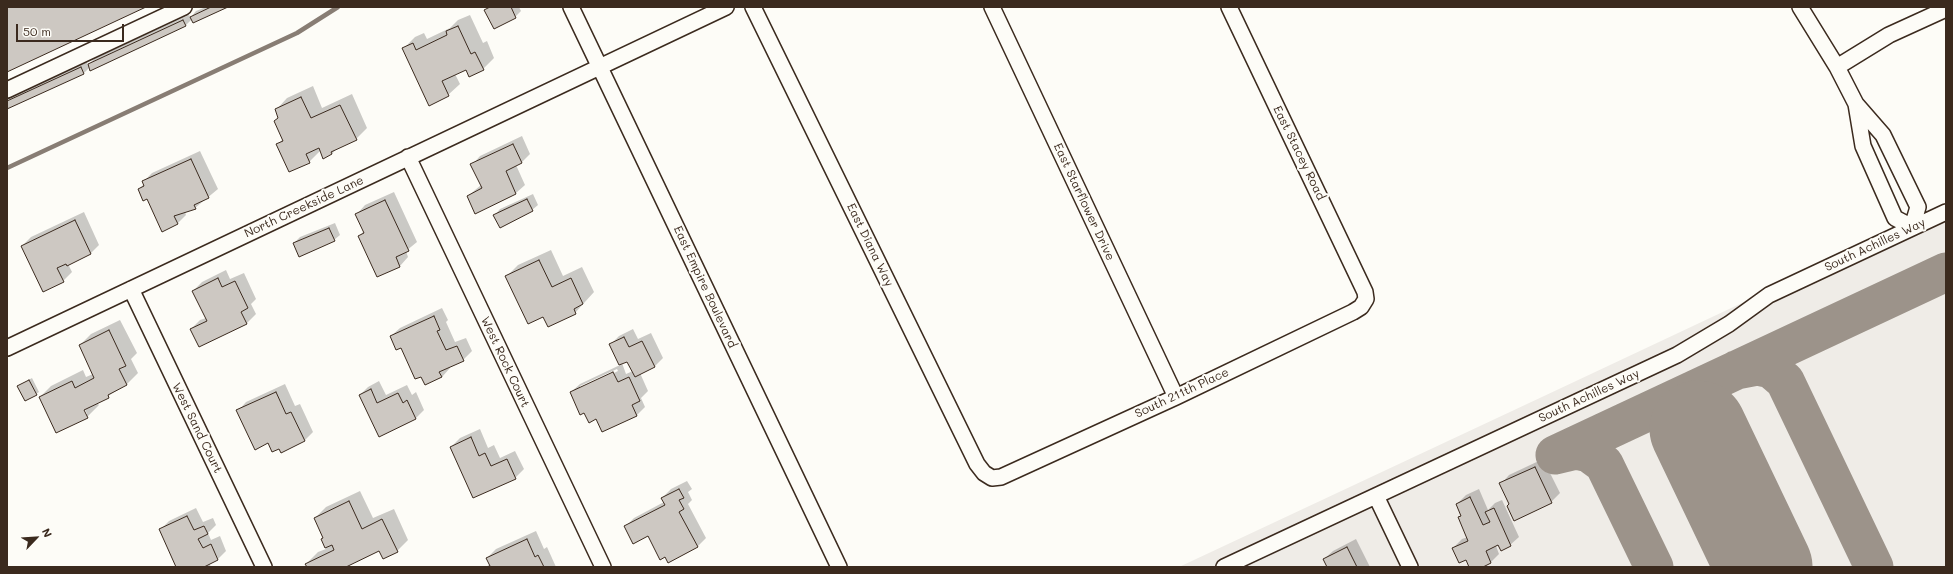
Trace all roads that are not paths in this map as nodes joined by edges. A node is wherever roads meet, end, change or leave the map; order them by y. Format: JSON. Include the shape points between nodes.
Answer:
{"nodes":[{"id":1,"x":571,"y":7,"type":"edge"},
{"id":2,"x":726,"y":7,"type":"edge"},
{"id":3,"x":753,"y":7,"type":"edge"},
{"id":4,"x":992,"y":7,"type":"edge"},
{"id":5,"x":1229,"y":7,"type":"edge"},
{"id":6,"x":1800,"y":7,"type":"edge"},
{"id":7,"x":178,"y":8,"type":"edge"},
{"id":8,"x":1946,"y":9,"type":"edge"},
{"id":9,"x":600,"y":65,"type":"junction"},
{"id":10,"x":1837,"y":67,"type":"junction"},
{"id":11,"x":7,"y":90,"type":"edge"},
{"id":12,"x":1856,"y":104,"type":"junction"},
{"id":13,"x":408,"y":158,"type":"junction"},
{"id":14,"x":1904,"y":180,"type":"junction"},
{"id":15,"x":1883,"y":190,"type":"junction"},
{"id":16,"x":1946,"y":212,"type":"edge"},
{"id":17,"x":1912,"y":228,"type":"junction"},
{"id":18,"x":131,"y":289,"type":"junction"},
{"id":19,"x":1366,"y":299,"type":"joint"},
{"id":20,"x":7,"y":348,"type":"edge"},
{"id":21,"x":1176,"y":397,"type":"junction"},
{"id":22,"x":992,"y":478,"type":"joint"},
{"id":23,"x":1376,"y":496,"type":"junction"},
{"id":24,"x":264,"y":567,"type":"edge"},
{"id":25,"x":602,"y":567,"type":"edge"},
{"id":26,"x":839,"y":567,"type":"edge"},
{"id":27,"x":1224,"y":567,"type":"edge"},
{"id":28,"x":1410,"y":567,"type":"edge"}],
"edges":[{"from":1,"to":9,"type":"street","name":"East Empire Boulevard"},
{"from":2,"to":9,"type":"street","name":"North Creekside Lane"},
{"from":3,"to":22,"type":"street","name":"East Diana Way","via":[[977,464]]},
{"from":4,"to":21,"type":"street","name":"East Starflower Drive"},
{"from":5,"to":19,"type":"street","name":"East Stacey Road","via":[[1365,292]]},
{"from":6,"to":10,"type":"street"},
{"from":7,"to":11,"type":"street"},
{"from":8,"to":10,"type":"street","via":[[1889,35]]},
{"from":9,"to":13,"type":"street","name":"North Creekside Lane"},
{"from":9,"to":26,"type":"street","name":"East Empire Boulevard"},
{"from":10,"to":12,"type":"street"},
{"from":12,"to":14,"type":"street","via":[[1883,135]]},
{"from":12,"to":15,"type":"street","via":[[1863,146]]},
{"from":13,"to":18,"type":"street","name":"North Creekside Lane"},
{"from":13,"to":25,"type":"street","name":"West Rock Court"},
{"from":14,"to":15,"type":"street"},
{"from":14,"to":17,"type":"street","via":[[1918,207]]},
{"from":15,"to":17,"type":"street","via":[[1895,218]]},
{"from":16,"to":17,"type":"street","name":"South Achilles Way"},
{"from":17,"to":23,"type":"street","name":"South Achilles Way","via":[[1769,295],[1729,324],[1677,355]]},
{"from":18,"to":20,"type":"street","name":"North Creekside Lane"},
{"from":18,"to":24,"type":"street","name":"West Sand Court"},
{"from":19,"to":21,"type":"street","name":"South 211th Place","via":[[1361,307],[1353,312]]},
{"from":21,"to":22,"type":"street","name":"South 211th Place","via":[[1001,477]]},
{"from":23,"to":27,"type":"street","name":"South Achilles Way"},
{"from":23,"to":28,"type":"street"}]}
